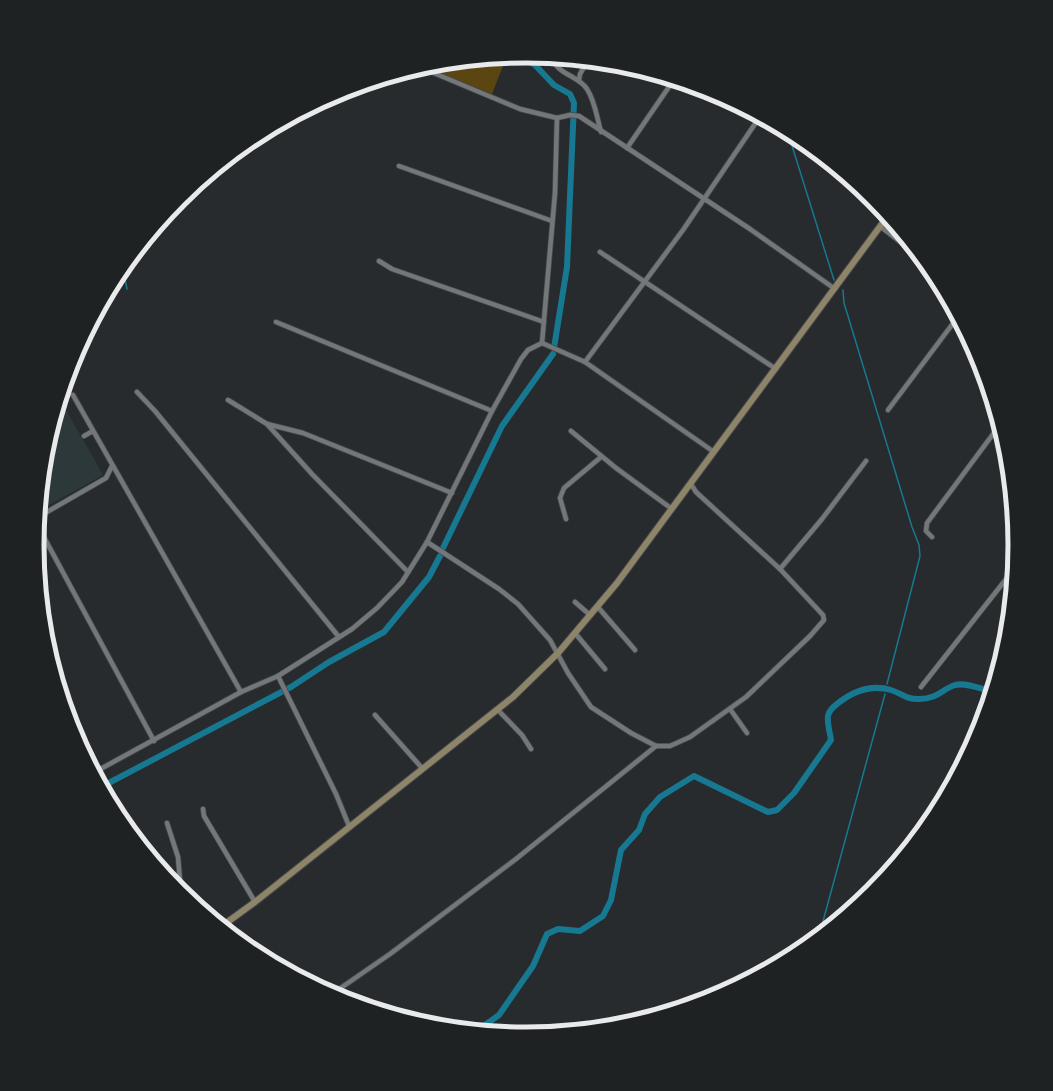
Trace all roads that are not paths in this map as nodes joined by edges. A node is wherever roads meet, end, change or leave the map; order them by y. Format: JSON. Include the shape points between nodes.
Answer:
{"nodes":[{"id":1,"x":556,"y":64,"type":"edge"},
{"id":2,"x":585,"y":67,"type":"edge"},
{"id":3,"x":432,"y":72,"type":"edge"},
{"id":4,"x":579,"y":80,"type":"junction"},
{"id":5,"x":670,"y":85,"type":"edge"},
{"id":6,"x":557,"y":118,"type":"junction"},
{"id":7,"x":757,"y":122,"type":"edge"},
{"id":8,"x":601,"y":132,"type":"junction"},
{"id":9,"x":627,"y":148,"type":"junction"},
{"id":10,"x":399,"y":166,"type":"dead end"},
{"id":11,"x":704,"y":200,"type":"junction"},
{"id":12,"x":552,"y":221,"type":"junction"},
{"id":13,"x":884,"y":221,"type":"edge"},
{"id":14,"x":881,"y":227,"type":"junction"},
{"id":15,"x":902,"y":243,"type":"edge"},
{"id":16,"x":600,"y":252,"type":"dead end"},
{"id":17,"x":379,"y":261,"type":"dead end"},
{"id":18,"x":644,"y":282,"type":"junction"},
{"id":19,"x":835,"y":288,"type":"junction"},
{"id":20,"x":276,"y":322,"type":"dead end"},
{"id":21,"x":544,"y":322,"type":"junction"},
{"id":22,"x":954,"y":322,"type":"edge"},
{"id":23,"x":542,"y":343,"type":"junction"},
{"id":24,"x":585,"y":362,"type":"junction"},
{"id":25,"x":776,"y":369,"type":"junction"},
{"id":26,"x":137,"y":392,"type":"dead end"},
{"id":27,"x":73,"y":395,"type":"dead end"},
{"id":28,"x":228,"y":400,"type":"dead end"},
{"id":29,"x":888,"y":410,"type":"dead end"},
{"id":30,"x":492,"y":411,"type":"junction"},
{"id":31,"x":267,"y":424,"type":"junction"},
{"id":32,"x":93,"y":431,"type":"junction"},
{"id":33,"x":995,"y":431,"type":"edge"},
{"id":34,"x":571,"y":432,"type":"dead end"},
{"id":35,"x":84,"y":436,"type":"dead end"},
{"id":36,"x":714,"y":452,"type":"junction"},
{"id":37,"x":601,"y":457,"type":"junction"},
{"id":38,"x":866,"y":461,"type":"dead end"},
{"id":39,"x":112,"y":466,"type":"junction"},
{"id":40,"x":691,"y":484,"type":"junction"},
{"id":41,"x":452,"y":492,"type":"junction"},
{"id":42,"x":672,"y":509,"type":"junction"},
{"id":43,"x":45,"y":513,"type":"edge"},
{"id":44,"x":566,"y":519,"type":"dead end"},
{"id":45,"x":932,"y":537,"type":"dead end"},
{"id":46,"x":44,"y":538,"type":"edge"},
{"id":47,"x":428,"y":542,"type":"junction"},
{"id":48,"x":780,"y":569,"type":"junction"},
{"id":49,"x":408,"y":572,"type":"junction"},
{"id":50,"x":1008,"y":577,"type":"edge"},
{"id":51,"x":575,"y":602,"type":"dead end"},
{"id":52,"x":598,"y":606,"type":"junction"},
{"id":53,"x":590,"y":615,"type":"junction"},
{"id":54,"x":575,"y":634,"type":"junction"},
{"id":55,"x":339,"y":637,"type":"junction"},
{"id":56,"x":635,"y":650,"type":"dead end"},
{"id":57,"x":558,"y":653,"type":"junction"},
{"id":58,"x":605,"y":669,"type":"dead end"},
{"id":59,"x":278,"y":676,"type":"junction"},
{"id":60,"x":921,"y":687,"type":"dead end"},
{"id":61,"x":241,"y":692,"type":"junction"},
{"id":62,"x":497,"y":709,"type":"junction"},
{"id":63,"x":730,"y":709,"type":"junction"},
{"id":64,"x":375,"y":715,"type":"dead end"},
{"id":65,"x":747,"y":733,"type":"dead end"},
{"id":66,"x":154,"y":740,"type":"junction"},
{"id":67,"x":656,"y":746,"type":"junction"},
{"id":68,"x":531,"y":749,"type":"dead end"},
{"id":69,"x":422,"y":768,"type":"junction"},
{"id":70,"x":100,"y":769,"type":"edge"},
{"id":71,"x":203,"y":809,"type":"dead end"},
{"id":72,"x":167,"y":823,"type":"dead end"},
{"id":73,"x":349,"y":826,"type":"junction"},
{"id":74,"x":180,"y":882,"type":"edge"},
{"id":75,"x":255,"y":902,"type":"junction"},
{"id":76,"x":226,"y":923,"type":"edge"},
{"id":77,"x":339,"y":989,"type":"edge"}],
"edges":[{"from":1,"to":4,"type":"street"},
{"from":2,"to":4,"type":"street"},
{"from":3,"to":6,"type":"street","via":[[520,109]]},
{"from":4,"to":8,"type":"street","via":[[588,90]]},
{"from":5,"to":9,"type":"street"},
{"from":6,"to":8,"type":"street","via":[[577,115]]},
{"from":6,"to":12,"type":"street"},
{"from":7,"to":11,"type":"street"},
{"from":8,"to":9,"type":"street"},
{"from":9,"to":11,"type":"street"},
{"from":10,"to":12,"type":"street"},
{"from":11,"to":18,"type":"street"},
{"from":11,"to":19,"type":"street"},
{"from":12,"to":21,"type":"street"},
{"from":13,"to":14,"type":"main road"},
{"from":14,"to":15,"type":"street"},
{"from":14,"to":19,"type":"main road"},
{"from":16,"to":18,"type":"street"},
{"from":17,"to":21,"type":"street","via":[[392,269]]},
{"from":18,"to":24,"type":"street"},
{"from":18,"to":25,"type":"street"},
{"from":19,"to":25,"type":"main road"},
{"from":20,"to":30,"type":"street"},
{"from":21,"to":23,"type":"street"},
{"from":22,"to":29,"type":"street"},
{"from":23,"to":24,"type":"street"},
{"from":23,"to":30,"type":"street","via":[[526,351]]},
{"from":24,"to":36,"type":"street"},
{"from":25,"to":36,"type":"main road"},
{"from":26,"to":55,"type":"street"},
{"from":27,"to":32,"type":"street"},
{"from":28,"to":31,"type":"street"},
{"from":30,"to":41,"type":"street"},
{"from":31,"to":41,"type":"street","via":[[304,432]]},
{"from":31,"to":49,"type":"street"},
{"from":32,"to":35,"type":"street"},
{"from":32,"to":39,"type":"street"},
{"from":33,"to":45,"type":"street","via":[[927,523],[926,531]]},
{"from":34,"to":37,"type":"street"},
{"from":36,"to":40,"type":"main road"},
{"from":37,"to":42,"type":"street"},
{"from":37,"to":44,"type":"street","via":[[564,488],[560,498]]},
{"from":38,"to":48,"type":"street"},
{"from":39,"to":43,"type":"street","via":[[106,478]]},
{"from":39,"to":61,"type":"street"},
{"from":40,"to":42,"type":"main road"},
{"from":40,"to":48,"type":"street"},
{"from":41,"to":47,"type":"street"},
{"from":42,"to":52,"type":"main road"},
{"from":46,"to":66,"type":"street"},
{"from":47,"to":49,"type":"street"},
{"from":47,"to":57,"type":"street","via":[[509,596],[544,632]]},
{"from":48,"to":63,"type":"street","via":[[823,615],[824,621],[780,666]]},
{"from":49,"to":55,"type":"street","via":[[377,608]]},
{"from":50,"to":60,"type":"street"},
{"from":51,"to":53,"type":"street"},
{"from":52,"to":53,"type":"main road"},
{"from":52,"to":56,"type":"street"},
{"from":53,"to":54,"type":"main road"},
{"from":54,"to":57,"type":"main road"},
{"from":54,"to":58,"type":"street"},
{"from":55,"to":59,"type":"street"},
{"from":57,"to":62,"type":"main road","via":[[528,684]]},
{"from":57,"to":67,"type":"street","via":[[590,707]]},
{"from":59,"to":61,"type":"street"},
{"from":59,"to":73,"type":"street"},
{"from":61,"to":66,"type":"street"},
{"from":62,"to":68,"type":"street","via":[[522,735]]},
{"from":62,"to":69,"type":"main road"},
{"from":63,"to":65,"type":"street"},
{"from":63,"to":67,"type":"street","via":[[690,737],[670,746]]},
{"from":64,"to":69,"type":"street"},
{"from":66,"to":70,"type":"street"},
{"from":67,"to":77,"type":"street","via":[[516,859]]},
{"from":69,"to":73,"type":"main road"},
{"from":71,"to":75,"type":"street","via":[[206,819]]},
{"from":72,"to":74,"type":"street","via":[[178,857]]},
{"from":73,"to":75,"type":"main road"},
{"from":75,"to":76,"type":"main road"}]}
